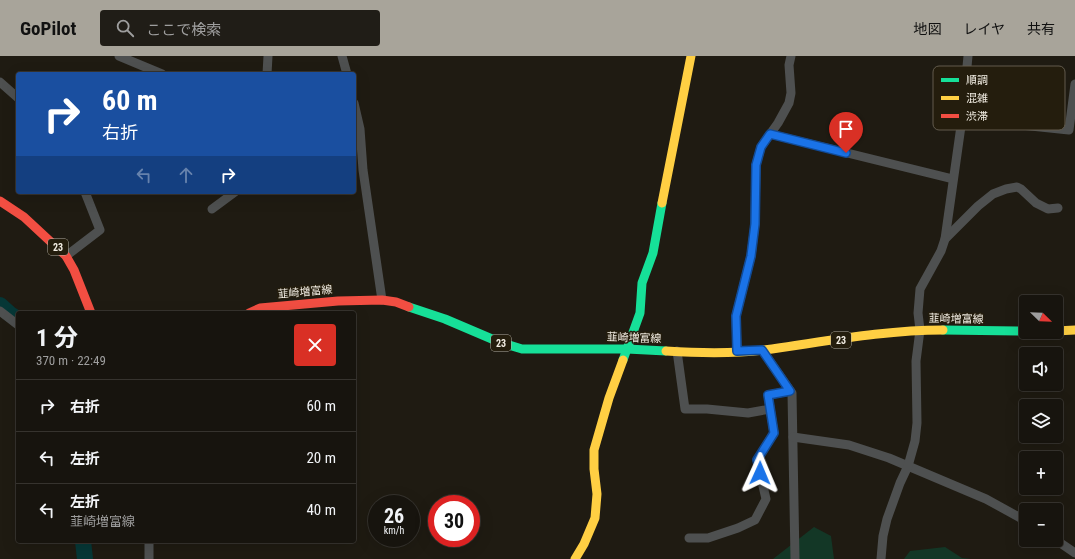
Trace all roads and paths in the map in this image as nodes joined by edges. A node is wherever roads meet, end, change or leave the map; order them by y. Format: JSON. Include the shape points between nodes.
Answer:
{"nodes":[{"id":1,"x":119,"y":56,"type":"edge"},
{"id":2,"x":268,"y":56,"type":"edge"},
{"id":3,"x":342,"y":56,"type":"edge"},
{"id":4,"x":691,"y":56,"type":"edge"},
{"id":5,"x":791,"y":56,"type":"edge"},
{"id":6,"x":968,"y":56,"type":"edge"},
{"id":7,"x":967,"y":66,"type":"edge"},
{"id":8,"x":157,"y":72,"type":"edge"},
{"id":9,"x":267,"y":72,"type":"edge"},
{"id":10,"x":346,"y":72,"type":"edge"},
{"id":11,"x":0,"y":82,"type":"edge"},
{"id":12,"x":1075,"y":84,"type":"edge"},
{"id":13,"x":16,"y":96,"type":"edge"},
{"id":14,"x":356,"y":112,"type":"edge"},
{"id":15,"x":961,"y":130,"type":"edge"},
{"id":16,"x":1065,"y":130,"type":"edge"},
{"id":17,"x":770,"y":134,"type":"junction"},
{"id":18,"x":954,"y":179,"type":"junction"},
{"id":19,"x":86,"y":194,"type":"edge"},
{"id":20,"x":232,"y":194,"type":"edge"},
{"id":21,"x":0,"y":201,"type":"edge"},
{"id":22,"x":1058,"y":208,"type":"dead end"},
{"id":23,"x":212,"y":209,"type":"dead end"},
{"id":24,"x":945,"y":239,"type":"junction"},
{"id":25,"x":66,"y":256,"type":"junction"},
{"id":26,"x":382,"y":300,"type":"junction"},
{"id":27,"x":0,"y":311,"type":"edge"},
{"id":28,"x":90,"y":311,"type":"edge"},
{"id":29,"x":253,"y":311,"type":"edge"},
{"id":30,"x":16,"y":323,"type":"edge"},
{"id":31,"x":920,"y":330,"type":"junction"},
{"id":32,"x":1075,"y":330,"type":"edge"},
{"id":33,"x":1019,"y":331,"type":"edge"},
{"id":34,"x":1063,"y":331,"type":"edge"},
{"id":35,"x":627,"y":349,"type":"junction"},
{"id":36,"x":762,"y":350,"type":"junction"},
{"id":37,"x":677,"y":351,"type":"junction"},
{"id":38,"x":737,"y":351,"type":"junction"},
{"id":39,"x":790,"y":391,"type":"junction"},
{"id":40,"x":770,"y":409,"type":"junction"},
{"id":41,"x":793,"y":437,"type":"junction"},
{"id":42,"x":908,"y":466,"type":"junction"},
{"id":43,"x":1019,"y":517,"type":"edge"},
{"id":44,"x":689,"y":538,"type":"dead end"},
{"id":45,"x":149,"y":543,"type":"edge"},
{"id":46,"x":1063,"y":545,"type":"edge"},
{"id":47,"x":1075,"y":553,"type":"edge"},
{"id":48,"x":149,"y":559,"type":"edge"},
{"id":49,"x":575,"y":559,"type":"edge"},
{"id":50,"x":795,"y":559,"type":"edge"},
{"id":51,"x":881,"y":559,"type":"edge"}],
"edges":[{"from":1,"to":8,"type":"street"},
{"from":2,"to":9,"type":"street"},
{"from":3,"to":10,"type":"street"},
{"from":4,"to":35,"type":"main road","via":[[653,253],[642,283],[640,313]]},
{"from":5,"to":17,"type":"street","via":[[789,103]]},
{"from":6,"to":7,"type":"street"},
{"from":11,"to":13,"type":"street"},
{"from":12,"to":16,"type":"street","via":[[1069,130]]},
{"from":14,"to":26,"type":"street"},
{"from":15,"to":18,"type":"street"},
{"from":17,"to":18,"type":"street"},
{"from":17,"to":38,"type":"street","via":[[761,147],[756,165],[755,224],[751,256],[736,316]]},
{"from":18,"to":24,"type":"street"},
{"from":19,"to":25,"type":"street","via":[[100,230]]},
{"from":20,"to":23,"type":"street"},
{"from":21,"to":25,"type":"main road","number":"23","via":[[24,217]]},
{"from":22,"to":24,"type":"street","via":[[1048,209],[1036,203],[1017,187],[1006,189],[993,194],[978,206]]},
{"from":24,"to":31,"type":"street","via":[[920,289]]},
{"from":25,"to":28,"type":"main road","number":"23"},
{"from":26,"to":29,"type":"main road","name":"韮崎増富線","number":"23","via":[[286,305]]},
{"from":26,"to":35,"type":"main road","name":"韮崎増富線","number":"23","via":[[396,302],[445,319],[522,349]]},
{"from":27,"to":30,"type":"street"},
{"from":31,"to":33,"type":"main road","name":"韮崎増富線","number":"23"},
{"from":31,"to":36,"type":"main road","name":"韮崎増富線","number":"23"},
{"from":31,"to":42,"type":"street","via":[[916,361],[915,441]]},
{"from":32,"to":34,"type":"main road"},
{"from":35,"to":37,"type":"main road","name":"韮崎増富線","number":"23"},
{"from":35,"to":49,"type":"main road","via":[[594,450],[597,494],[595,518]]},
{"from":36,"to":38,"type":"main road","name":"韮崎増富線","number":"23"},
{"from":36,"to":39,"type":"street"},
{"from":37,"to":38,"type":"main road","name":"韮崎増富線","number":"23"},
{"from":37,"to":40,"type":"street","via":[[685,409],[707,408],[748,413]]},
{"from":39,"to":40,"type":"street","via":[[768,395]]},
{"from":39,"to":41,"type":"street"},
{"from":40,"to":44,"type":"street","via":[[774,433],[757,460],[766,499],[755,520],[708,538]]},
{"from":41,"to":42,"type":"street","via":[[849,445]]},
{"from":41,"to":50,"type":"street"},
{"from":42,"to":43,"type":"street","via":[[986,499]]},
{"from":42,"to":51,"type":"street","via":[[887,519]]},
{"from":45,"to":48,"type":"street"},
{"from":46,"to":47,"type":"street"}]}
